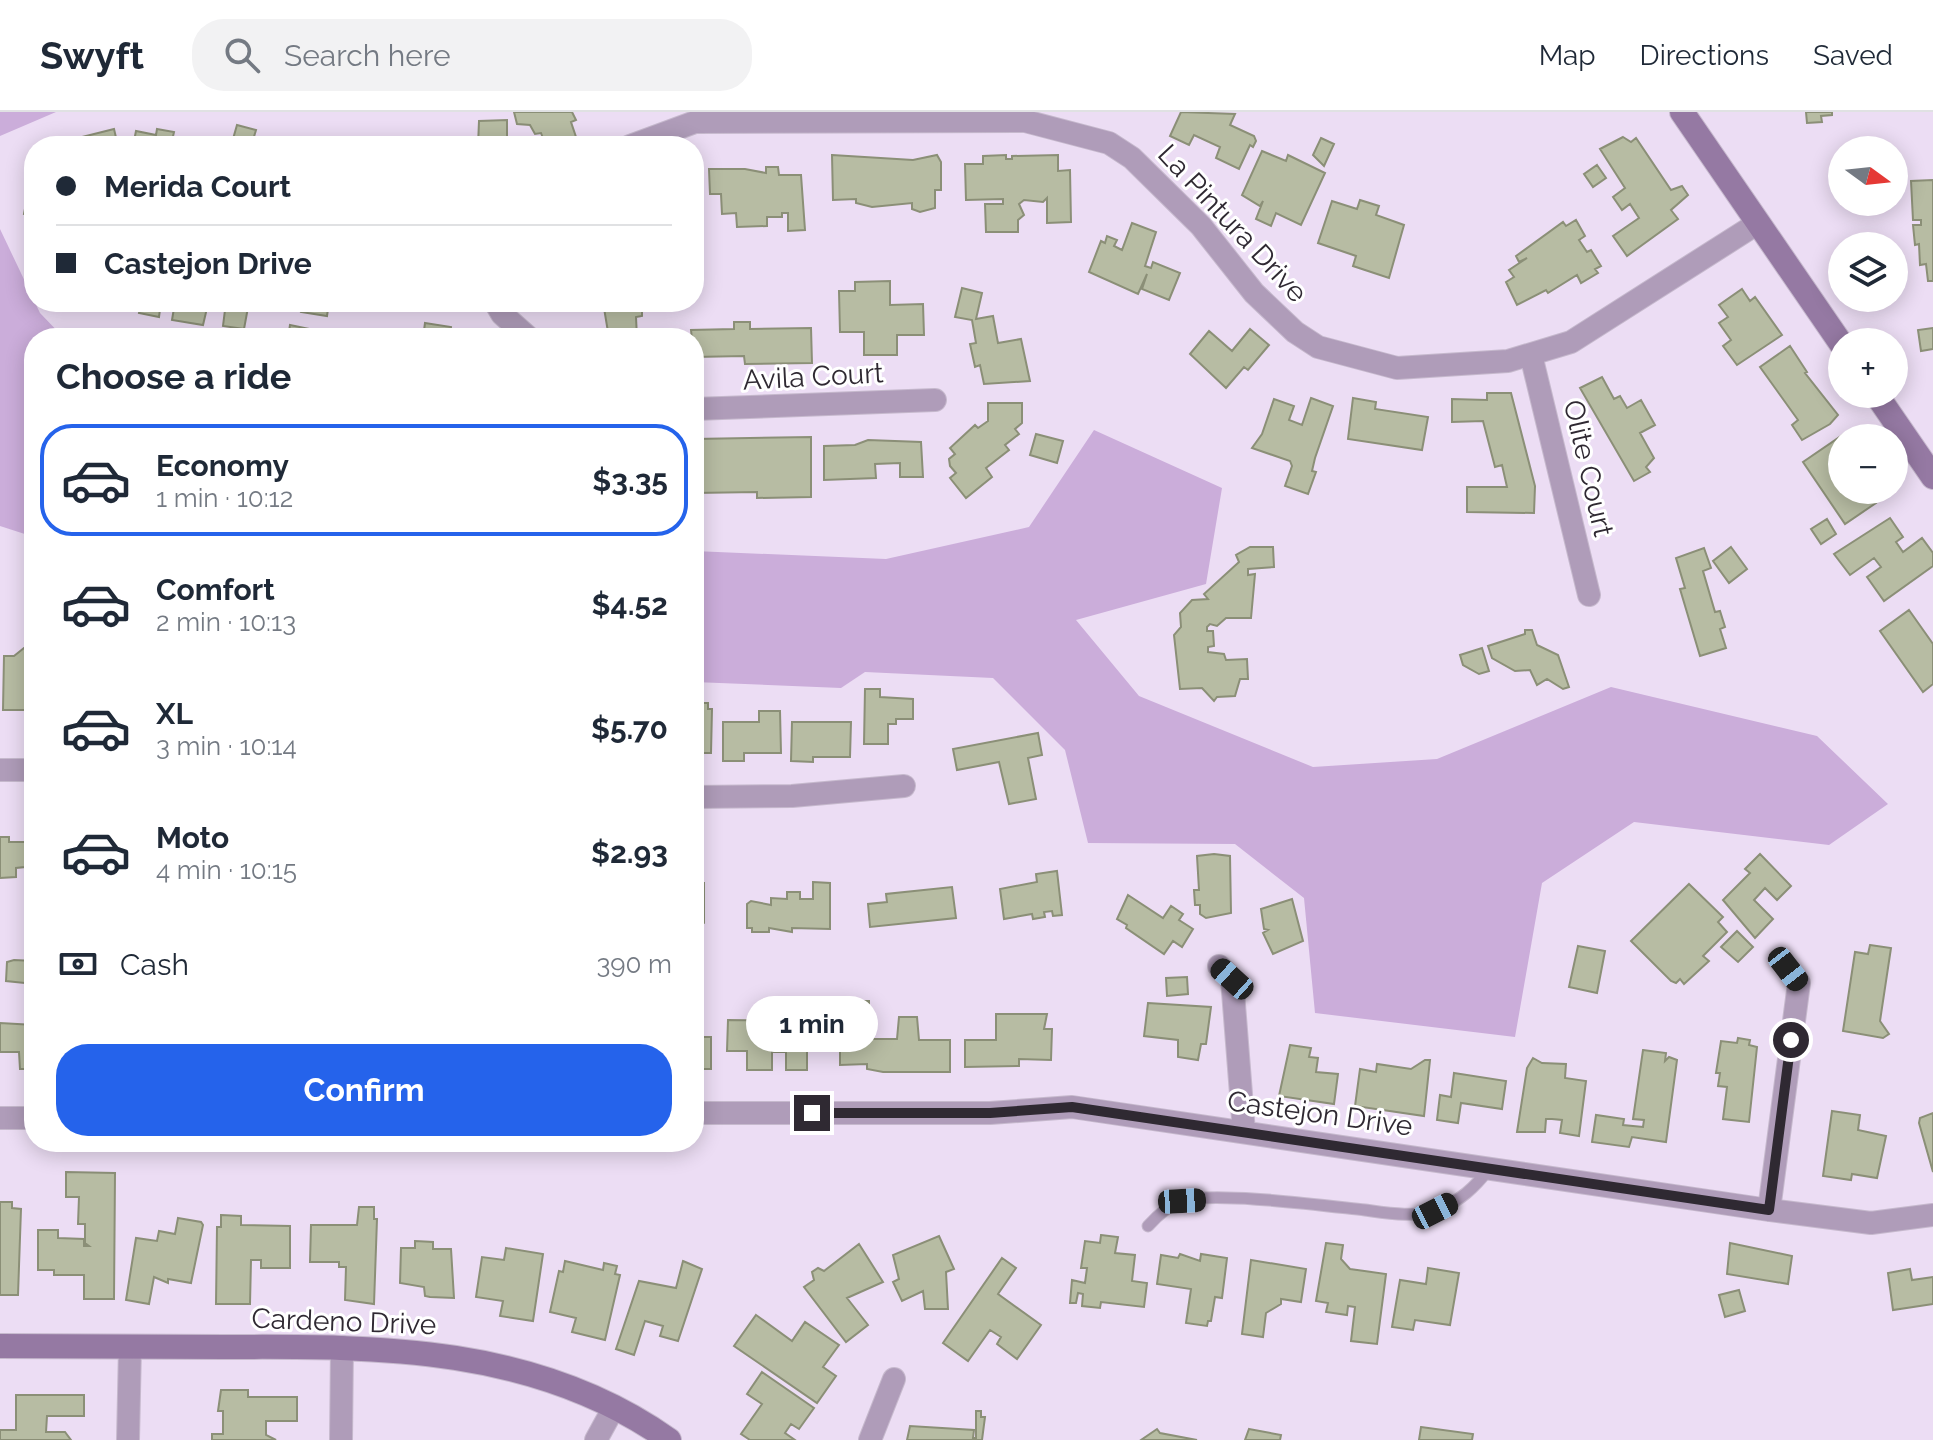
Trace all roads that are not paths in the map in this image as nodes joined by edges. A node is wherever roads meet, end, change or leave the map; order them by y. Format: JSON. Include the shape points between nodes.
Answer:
{"nodes":[{"id":1,"x":1682,"y":112,"type":"edge"},
{"id":2,"x":657,"y":136,"type":"edge"},
{"id":3,"x":1758,"y":223,"type":"junction"},
{"id":4,"x":501,"y":312,"type":"edge"},
{"id":5,"x":518,"y":328,"type":"edge"},
{"id":6,"x":1830,"y":328,"type":"edge"},
{"id":7,"x":1531,"y":355,"type":"junction"},
{"id":8,"x":935,"y":400,"type":"dead end"},
{"id":9,"x":1886,"y":408,"type":"edge"},
{"id":10,"x":704,"y":409,"type":"edge"},
{"id":11,"x":1933,"y":477,"type":"edge"},
{"id":12,"x":1589,"y":595,"type":"dead end"},
{"id":13,"x":0,"y":770,"type":"edge"},
{"id":14,"x":24,"y":770,"type":"edge"},
{"id":15,"x":904,"y":786,"type":"dead end"},
{"id":16,"x":704,"y":797,"type":"edge"},
{"id":17,"x":1219,"y":966,"type":"dead end"},
{"id":18,"x":1788,"y":969,"type":"dead end"},
{"id":19,"x":704,"y":1113,"type":"edge"},
{"id":20,"x":0,"y":1118,"type":"edge"},
{"id":21,"x":24,"y":1118,"type":"edge"},
{"id":22,"x":1244,"y":1132,"type":"junction"},
{"id":23,"x":1489,"y":1168,"type":"junction"},
{"id":24,"x":1769,"y":1210,"type":"junction"},
{"id":25,"x":1933,"y":1215,"type":"edge"},
{"id":26,"x":1148,"y":1226,"type":"dead end"},
{"id":27,"x":0,"y":1346,"type":"edge"},
{"id":28,"x":130,"y":1347,"type":"junction"},
{"id":29,"x":342,"y":1347,"type":"junction"},
{"id":30,"x":894,"y":1379,"type":"dead end"},
{"id":31,"x":613,"y":1409,"type":"junction"},
{"id":32,"x":128,"y":1440,"type":"edge"},
{"id":33,"x":341,"y":1440,"type":"edge"},
{"id":34,"x":596,"y":1440,"type":"edge"},
{"id":35,"x":669,"y":1440,"type":"edge"},
{"id":36,"x":870,"y":1440,"type":"edge"}],
"edges":[{"from":1,"to":3,"type":"street"},
{"from":2,"to":7,"type":"street","name":"La Pintura Drive","via":[[695,122],[1025,121],[1109,143],[1132,158],[1201,226],[1254,293],[1318,347],[1397,368]]},
{"from":3,"to":6,"type":"street"},
{"from":3,"to":7,"type":"street","name":"La Pintura Drive","via":[[1571,342]]},
{"from":4,"to":5,"type":"street"},
{"from":7,"to":12,"type":"street","name":"Olite Court"},
{"from":8,"to":10,"type":"street","name":"Avila Court"},
{"from":9,"to":11,"type":"street"},
{"from":13,"to":14,"type":"street"},
{"from":15,"to":16,"type":"street"},
{"from":17,"to":22,"type":"street","via":[[1232,979]]},
{"from":18,"to":24,"type":"street","via":[[1799,983]]},
{"from":19,"to":22,"type":"street","name":"Castejon Drive","via":[[990,1113],[1072,1107]]},
{"from":20,"to":21,"type":"street"},
{"from":22,"to":23,"type":"street","name":"Castejon Drive"},
{"from":23,"to":24,"type":"street","name":"Castejon Drive"},
{"from":23,"to":26,"type":"lane","via":[[1469,1194],[1435,1211],[1399,1214],[1209,1199],[1182,1201],[1161,1211]]},
{"from":24,"to":25,"type":"street","name":"Castejon Drive","via":[[1871,1223]]},
{"from":27,"to":28,"type":"street","name":"Cardeno Drive"},
{"from":28,"to":29,"type":"street","name":"Cardeno Drive"},
{"from":28,"to":32,"type":"street"},
{"from":29,"to":31,"type":"street","name":"Cardeno Drive","via":[[463,1356],[548,1378]]},
{"from":29,"to":33,"type":"street"},
{"from":30,"to":36,"type":"street"},
{"from":31,"to":34,"type":"street"},
{"from":31,"to":35,"type":"street","name":"Cardeno Drive"}]}
